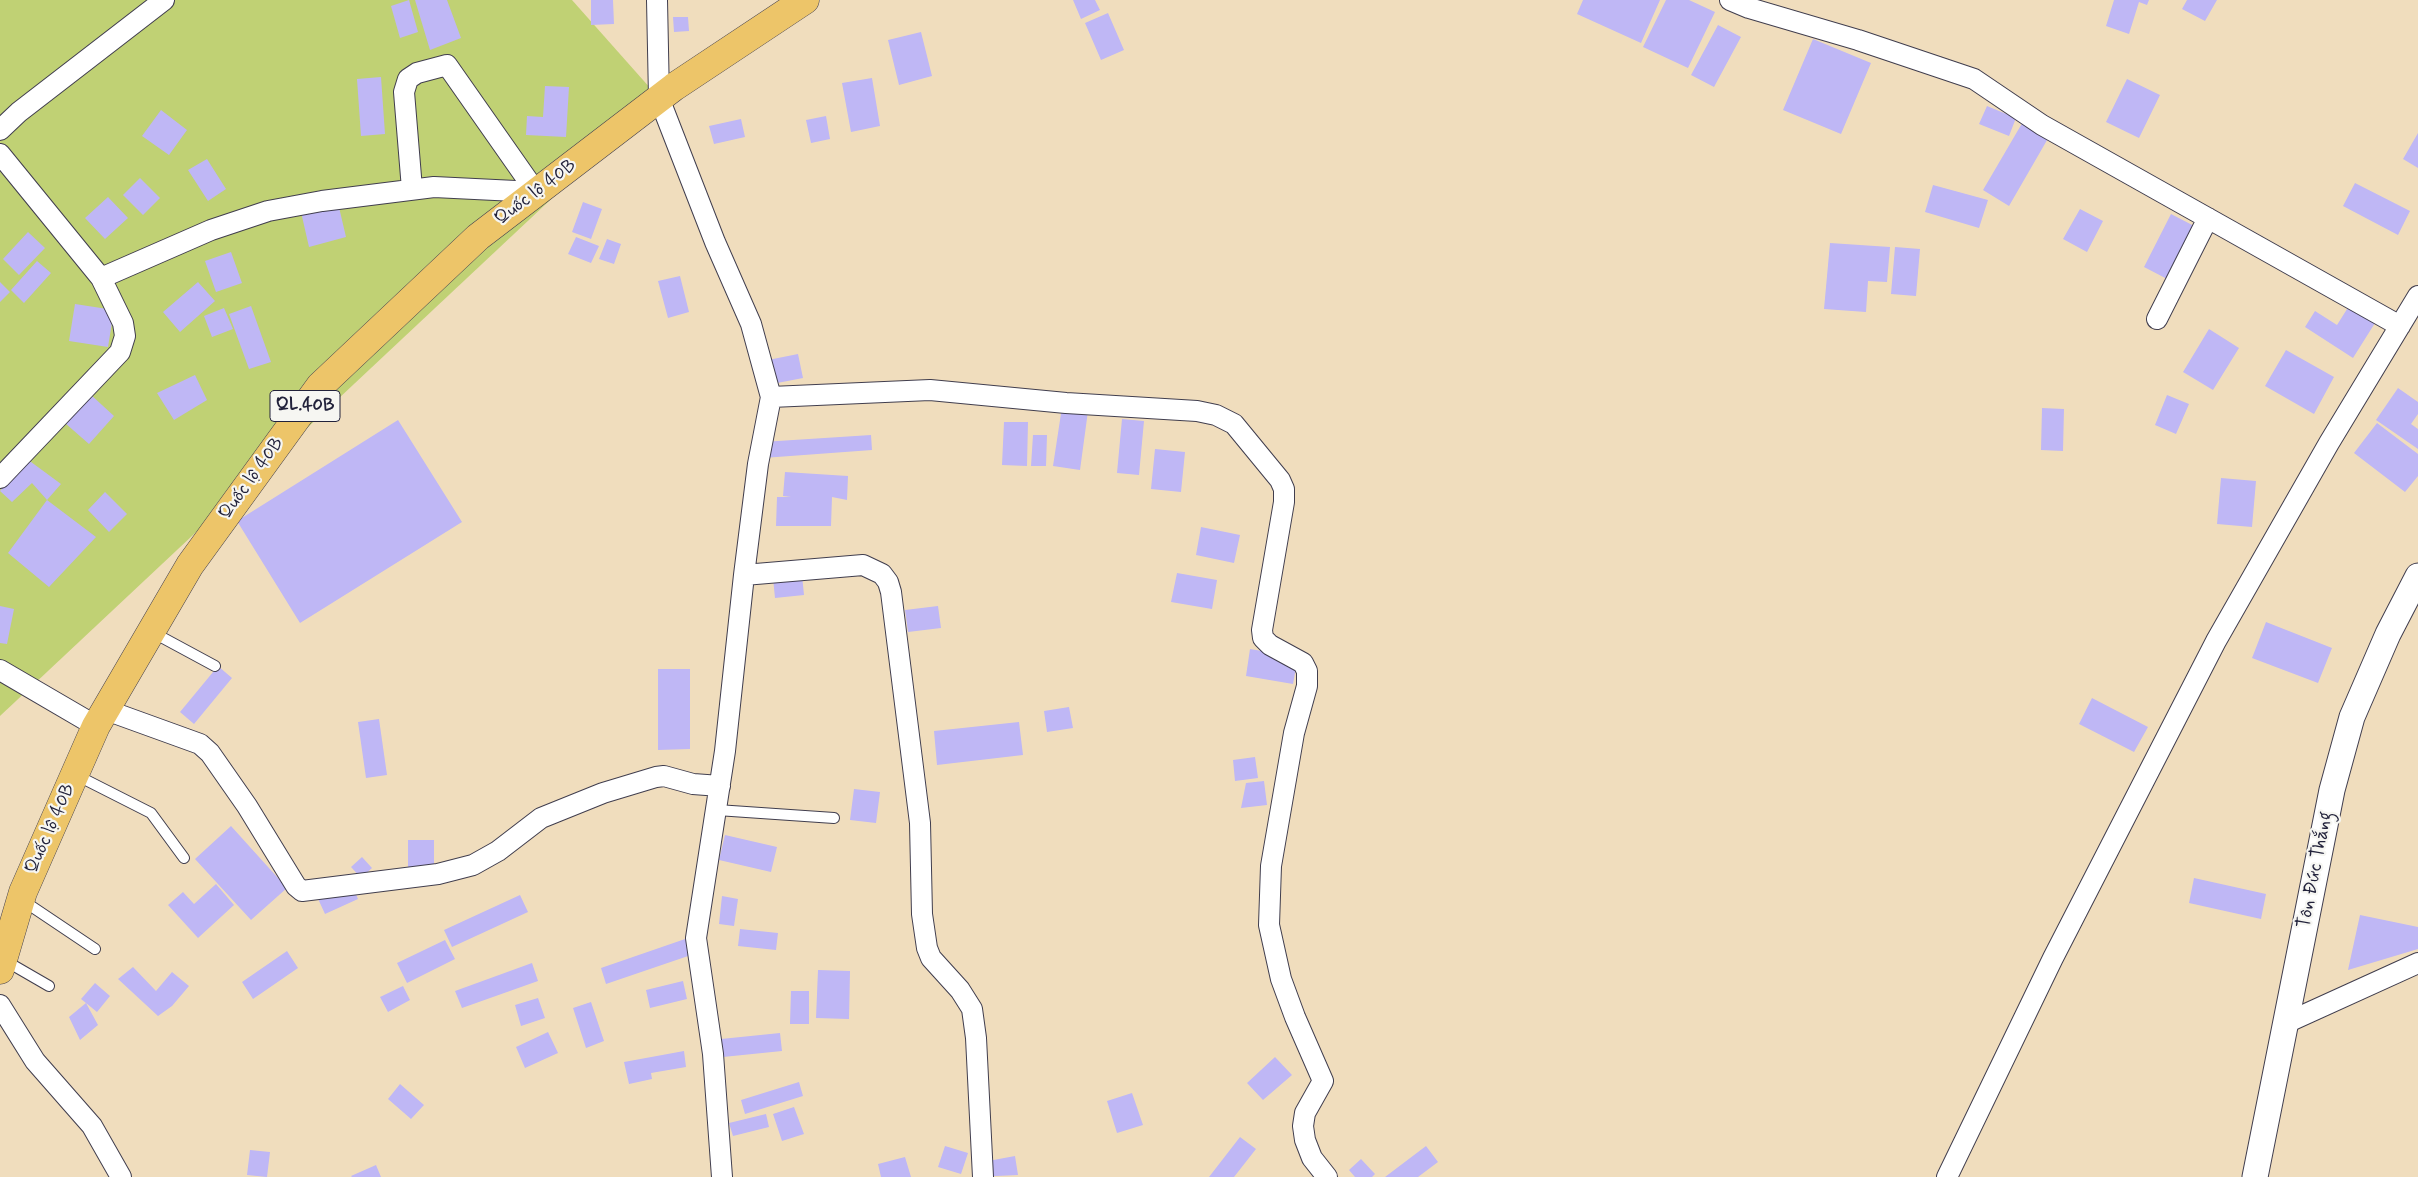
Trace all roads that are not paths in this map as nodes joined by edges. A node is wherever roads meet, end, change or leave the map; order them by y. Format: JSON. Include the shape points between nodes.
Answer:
{"nodes":[{"id":1,"x":164,"y":0,"type":"edge"},
{"id":2,"x":657,"y":0,"type":"edge"},
{"id":3,"x":805,"y":0,"type":"edge"},
{"id":4,"x":1730,"y":0,"type":"edge"},
{"id":5,"x":660,"y":98,"type":"junction"},
{"id":6,"x":0,"y":130,"type":"edge"},
{"id":7,"x":0,"y":154,"type":"edge"},
{"id":8,"x":412,"y":189,"type":"junction"},
{"id":9,"x":536,"y":192,"type":"junction"},
{"id":10,"x":2208,"y":218,"type":"junction"},
{"id":11,"x":101,"y":278,"type":"junction"},
{"id":12,"x":2418,"y":296,"type":"edge"},
{"id":13,"x":2157,"y":319,"type":"dead end"},
{"id":14,"x":2400,"y":326,"type":"junction"},
{"id":15,"x":771,"y":397,"type":"junction"},
{"id":16,"x":0,"y":478,"type":"edge"},
{"id":17,"x":744,"y":575,"type":"junction"},
{"id":18,"x":2418,"y":576,"type":"edge"},
{"id":19,"x":151,"y":631,"type":"junction"},
{"id":20,"x":215,"y":666,"type":"dead end"},
{"id":21,"x":0,"y":670,"type":"edge"},
{"id":22,"x":101,"y":718,"type":"junction"},
{"id":23,"x":75,"y":774,"type":"junction"},
{"id":24,"x":720,"y":786,"type":"junction"},
{"id":25,"x":717,"y":810,"type":"junction"},
{"id":26,"x":834,"y":818,"type":"dead end"},
{"id":27,"x":184,"y":858,"type":"dead end"},
{"id":28,"x":21,"y":899,"type":"junction"},
{"id":29,"x":95,"y":949,"type":"dead end"},
{"id":30,"x":2418,"y":964,"type":"edge"},
{"id":31,"x":2,"y":965,"type":"edge"},
{"id":32,"x":49,"y":986,"type":"dead end"},
{"id":33,"x":0,"y":1005,"type":"edge"},
{"id":34,"x":2286,"y":1023,"type":"junction"},
{"id":35,"x":121,"y":1177,"type":"edge"},
{"id":36,"x":722,"y":1177,"type":"edge"},
{"id":37,"x":983,"y":1177,"type":"edge"},
{"id":38,"x":1327,"y":1177,"type":"edge"},
{"id":39,"x":1947,"y":1177,"type":"edge"},
{"id":40,"x":2255,"y":1177,"type":"edge"}],
"edges":[{"from":1,"to":6,"type":"street"},
{"from":2,"to":5,"type":"street"},
{"from":3,"to":5,"type":"highway","name":"Quốc lộ 40B","number":"QL.40B"},
{"from":4,"to":10,"type":"street","via":[[1974,79],[2042,125]]},
{"from":5,"to":9,"type":"highway","name":"Quốc lộ 40B","number":"QL.40B"},
{"from":5,"to":15,"type":"street","via":[[715,242],[751,324]]},
{"from":7,"to":11,"type":"street"},
{"from":8,"to":9,"type":"street"},
{"from":8,"to":9,"type":"street","via":[[404,92],[408,79],[417,73],[447,65]]},
{"from":8,"to":11,"type":"street","via":[[268,211],[211,230]]},
{"from":9,"to":19,"type":"highway","name":"Quốc lộ 40B","number":"QL.40B","via":[[478,237],[320,386],[190,565]]},
{"from":10,"to":13,"type":"street"},
{"from":10,"to":14,"type":"street"},
{"from":11,"to":16,"type":"street","via":[[123,323],[125,336],[120,352]]},
{"from":12,"to":14,"type":"street"},
{"from":14,"to":39,"type":"street","via":[[2216,641],[2053,958]]},
{"from":15,"to":17,"type":"street","via":[[758,464]]},
{"from":15,"to":38,"type":"street","via":[[930,390],[1196,411],[1216,415],[1234,424],[1280,480],[1284,502],[1263,638],[1303,663],[1308,671],[1271,866],[1269,925],[1281,979],[1323,1081],[1305,1113],[1303,1126],[1312,1158]]},
{"from":17,"to":24,"type":"street"},
{"from":17,"to":37,"type":"street","via":[[863,565],[882,574],[888,582],[920,823],[922,914],[927,948],[931,958],[960,990],[972,1009]]},
{"from":18,"to":34,"type":"street","name":"Tôn Đức Thắng","via":[[2388,634],[2352,717],[2332,790]]},
{"from":19,"to":20,"type":"lane"},
{"from":19,"to":22,"type":"highway","name":"Quốc lộ 40B","number":"QL.40B"},
{"from":21,"to":22,"type":"street"},
{"from":22,"to":23,"type":"highway","name":"Quốc lộ 40B","number":"QL.40B"},
{"from":22,"to":24,"type":"street","via":[[192,741],[210,753],[302,891],[438,874],[473,865],[498,851],[541,818],[603,793],[656,777]]},
{"from":23,"to":27,"type":"lane","via":[[151,813]]},
{"from":23,"to":28,"type":"highway","name":"Quốc lộ 40B","number":"QL.40B"},
{"from":24,"to":25,"type":"street"},
{"from":25,"to":26,"type":"lane"},
{"from":25,"to":36,"type":"street","via":[[696,938],[713,1054]]},
{"from":28,"to":29,"type":"lane"},
{"from":28,"to":31,"type":"highway","name":"Quốc lộ 40B","number":"QL.40B"},
{"from":30,"to":34,"type":"street"},
{"from":31,"to":32,"type":"lane"},
{"from":33,"to":35,"type":"street","via":[[35,1061],[92,1126]]},
{"from":34,"to":40,"type":"street","name":"Tôn Đức Thắng"}]}
